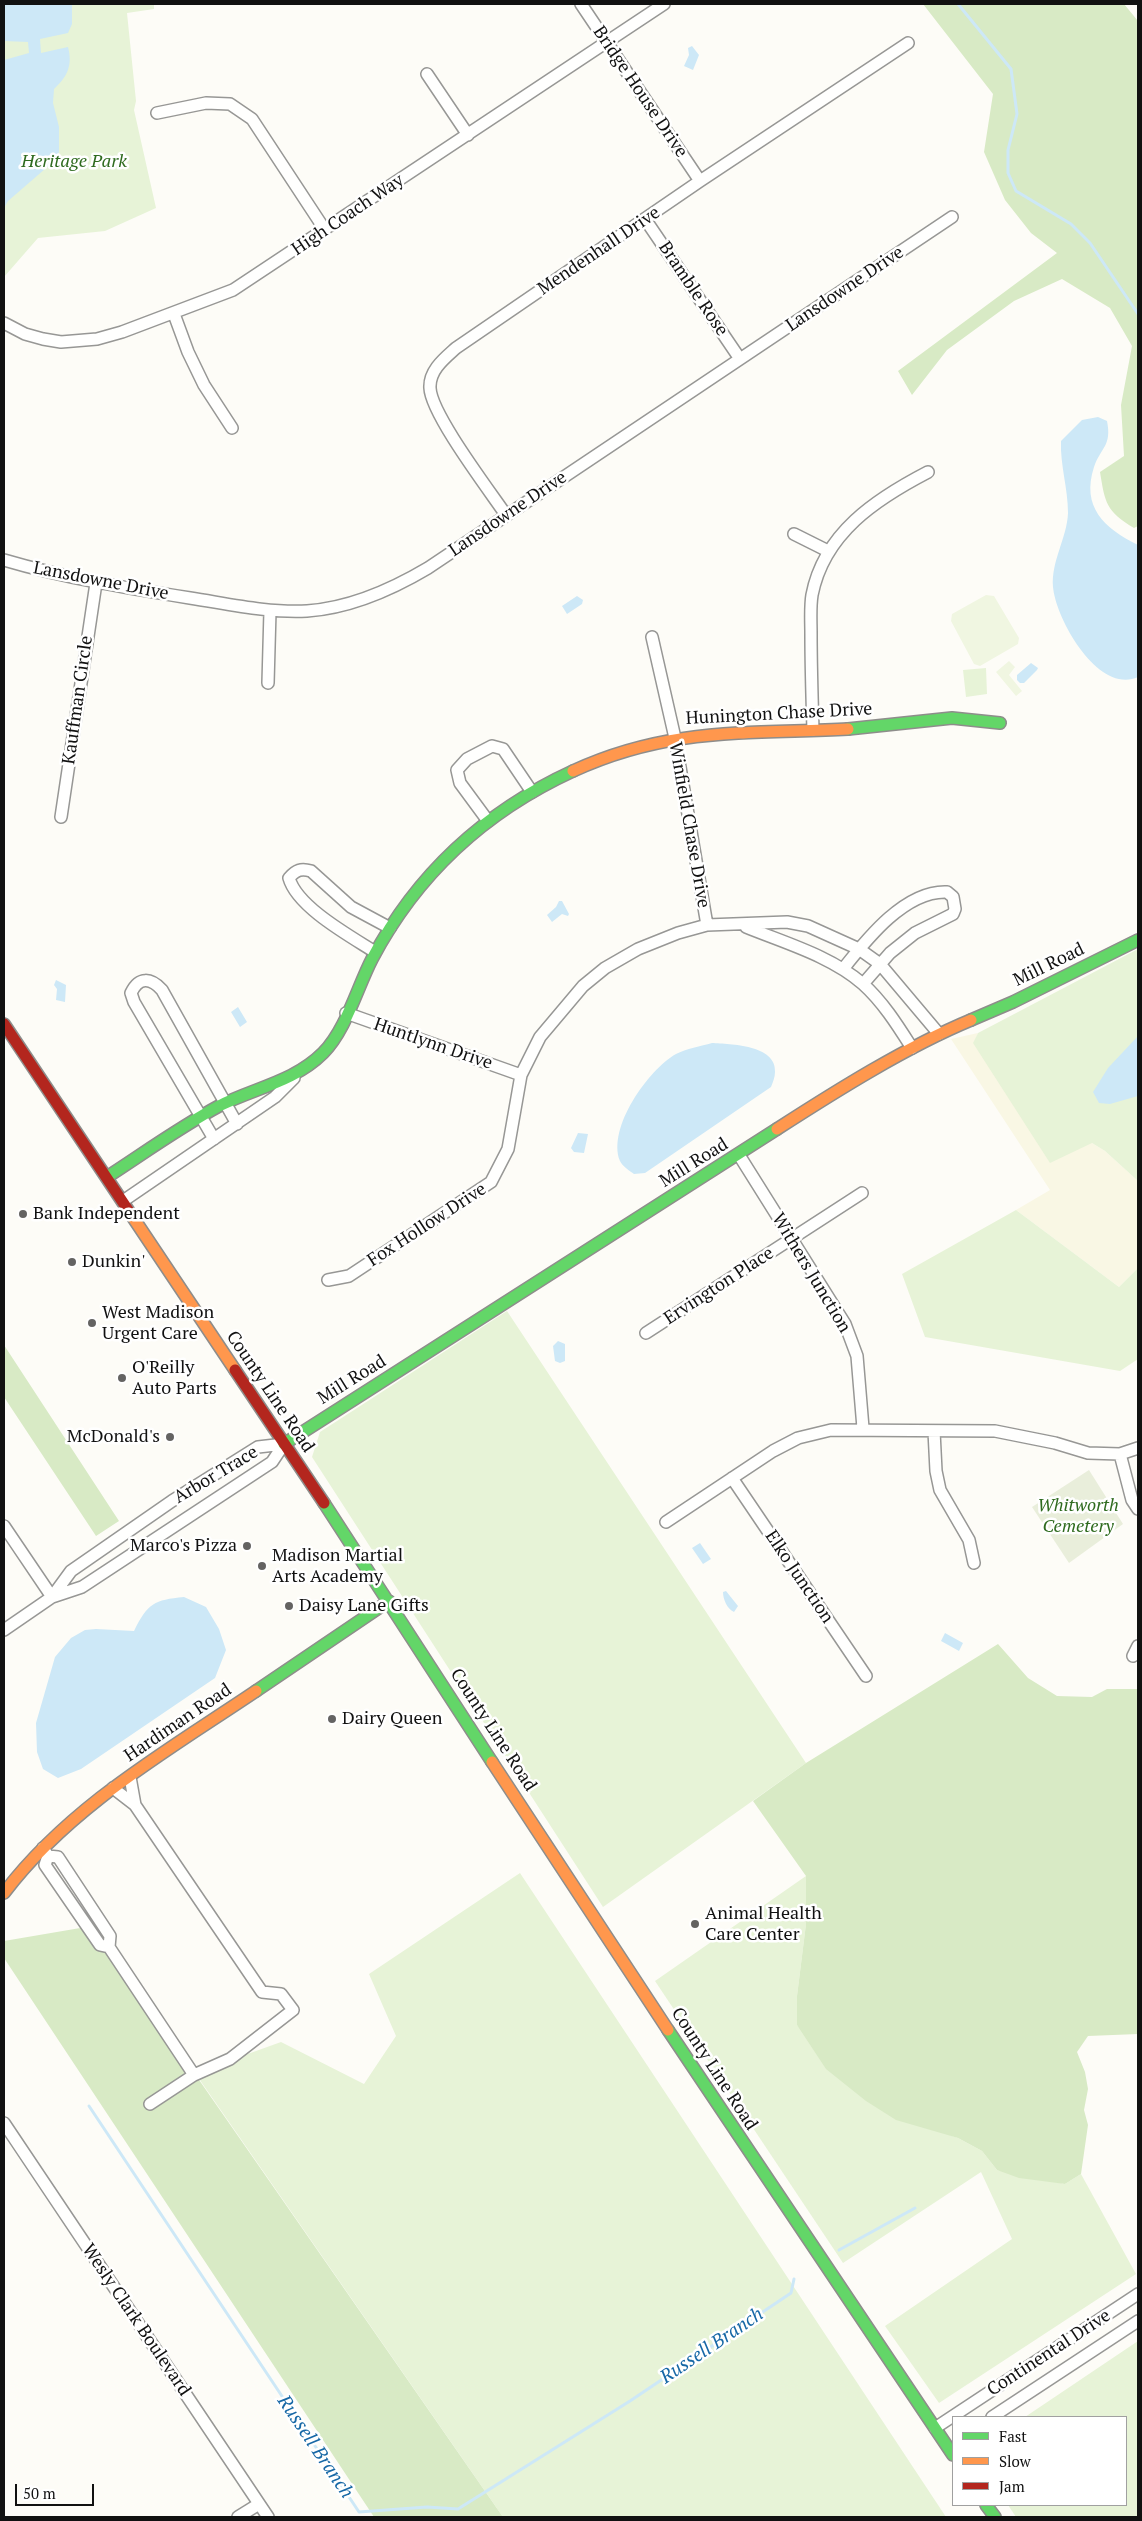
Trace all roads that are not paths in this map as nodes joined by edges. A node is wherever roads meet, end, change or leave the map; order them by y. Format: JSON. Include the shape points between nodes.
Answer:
{"nodes":[{"id":1,"x":581,"y":4,"type":"edge"},
{"id":2,"x":664,"y":4,"type":"edge"},
{"id":3,"x":606,"y":42,"type":"junction"},
{"id":4,"x":908,"y":43,"type":"dead end"},
{"id":5,"x":427,"y":74,"type":"dead end"},
{"id":6,"x":157,"y":112,"type":"dead end"},
{"id":7,"x":468,"y":135,"type":"junction"},
{"id":8,"x":700,"y":181,"type":"junction"},
{"id":9,"x":952,"y":217,"type":"dead end"},
{"id":10,"x":645,"y":219,"type":"junction"},
{"id":11,"x":325,"y":230,"type":"junction"},
{"id":12,"x":174,"y":314,"type":"junction"},
{"id":13,"x":4,"y":323,"type":"edge"},
{"id":14,"x":740,"y":359,"type":"junction"},
{"id":15,"x":232,"y":428,"type":"dead end"},
{"id":16,"x":928,"y":472,"type":"dead end"},
{"id":17,"x":506,"y":515,"type":"junction"},
{"id":18,"x":794,"y":534,"type":"dead end"},
{"id":19,"x":828,"y":551,"type":"junction"},
{"id":20,"x":4,"y":560,"type":"edge"},
{"id":21,"x":96,"y":583,"type":"junction"},
{"id":22,"x":270,"y":611,"type":"junction"},
{"id":23,"x":652,"y":637,"type":"dead end"},
{"id":24,"x":268,"y":683,"type":"dead end"},
{"id":25,"x":1000,"y":723,"type":"dead end"},
{"id":26,"x":813,"y":730,"type":"junction"},
{"id":27,"x":675,"y":738,"type":"junction"},
{"id":28,"x":532,"y":792,"type":"junction"},
{"id":29,"x":61,"y":818,"type":"dead end"},
{"id":30,"x":488,"y":821,"type":"junction"},
{"id":31,"x":707,"y":925,"type":"junction"},
{"id":32,"x":742,"y":925,"type":"junction"},
{"id":33,"x":390,"y":928,"type":"junction"},
{"id":34,"x":1138,"y":940,"type":"edge"},
{"id":35,"x":859,"y":949,"type":"junction"},
{"id":36,"x":375,"y":952,"type":"junction"},
{"id":37,"x":880,"y":964,"type":"junction"},
{"id":38,"x":843,"y":969,"type":"junction"},
{"id":39,"x":863,"y":984,"type":"junction"},
{"id":40,"x":346,"y":1013,"type":"junction"},
{"id":41,"x":4,"y":1024,"type":"edge"},
{"id":42,"x":939,"y":1034,"type":"junction"},
{"id":43,"x":912,"y":1048,"type":"junction"},
{"id":44,"x":300,"y":1072,"type":"junction"},
{"id":45,"x":521,"y":1075,"type":"junction"},
{"id":46,"x":224,"y":1103,"type":"junction"},
{"id":47,"x":201,"y":1116,"type":"junction"},
{"id":48,"x":237,"y":1124,"type":"junction"},
{"id":49,"x":214,"y":1139,"type":"junction"},
{"id":50,"x":739,"y":1155,"type":"junction"},
{"id":51,"x":107,"y":1177,"type":"junction"},
{"id":52,"x":862,"y":1193,"type":"dead end"},
{"id":53,"x":123,"y":1201,"type":"junction"},
{"id":54,"x":792,"y":1239,"type":"junction"},
{"id":55,"x":328,"y":1280,"type":"dead end"},
{"id":56,"x":646,"y":1334,"type":"dead end"},
{"id":57,"x":863,"y":1428,"type":"junction"},
{"id":58,"x":934,"y":1431,"type":"junction"},
{"id":59,"x":284,"y":1444,"type":"junction"},
{"id":60,"x":1138,"y":1448,"type":"edge"},
{"id":61,"x":1120,"y":1454,"type":"junction"},
{"id":62,"x":732,"y":1478,"type":"junction"},
{"id":63,"x":1138,"y":1509,"type":"edge"},
{"id":64,"x":666,"y":1522,"type":"dead end"},
{"id":65,"x":4,"y":1526,"type":"edge"},
{"id":66,"x":974,"y":1563,"type":"dead end"},
{"id":67,"x":52,"y":1597,"type":"junction"},
{"id":68,"x":388,"y":1601,"type":"junction"},
{"id":69,"x":4,"y":1630,"type":"edge"},
{"id":70,"x":866,"y":1676,"type":"dead end"},
{"id":71,"x":130,"y":1777,"type":"junction"},
{"id":72,"x":113,"y":1788,"type":"junction"},
{"id":73,"x":135,"y":1805,"type":"junction"},
{"id":74,"x":46,"y":1852,"type":"junction"},
{"id":75,"x":4,"y":1893,"type":"edge"},
{"id":76,"x":194,"y":2075,"type":"junction"},
{"id":77,"x":150,"y":2104,"type":"dead end"},
{"id":78,"x":4,"y":2122,"type":"edge"},
{"id":79,"x":1138,"y":2294,"type":"edge"},
{"id":80,"x":1138,"y":2321,"type":"edge"},
{"id":81,"x":953,"y":2416,"type":"edge"},
{"id":82,"x":994,"y":2416,"type":"edge"},
{"id":83,"x":952,"y":2417,"type":"edge"},
{"id":84,"x":935,"y":2428,"type":"junction"},
{"id":85,"x":951,"y":2448,"type":"edge"},
{"id":86,"x":259,"y":2504,"type":"junction"},
{"id":87,"x":987,"y":2506,"type":"edge"},
{"id":88,"x":238,"y":2517,"type":"edge"},
{"id":89,"x":268,"y":2517,"type":"edge"},
{"id":90,"x":995,"y":2517,"type":"edge"}],
"edges":[{"from":1,"to":3,"type":"street","name":"Bridge House Drive"},
{"from":2,"to":3,"type":"street","name":"High Coach Way"},
{"from":3,"to":7,"type":"street","name":"High Coach Way"},
{"from":3,"to":8,"type":"street","name":"Bridge House Drive"},
{"from":4,"to":8,"type":"street","name":"Mendenhall Drive"},
{"from":5,"to":7,"type":"street"},
{"from":6,"to":11,"type":"street","via":[[206,103],[230,104],[252,119]]},
{"from":7,"to":11,"type":"street","name":"High Coach Way"},
{"from":8,"to":10,"type":"street","name":"Mendenhall Drive"},
{"from":9,"to":14,"type":"street","name":"Lansdowne Drive"},
{"from":10,"to":14,"type":"street","name":"Bramble Rose"},
{"from":10,"to":17,"type":"street","name":"Mendenhall Drive","via":[[456,348],[437,365],[430,387],[438,414]]},
{"from":11,"to":12,"type":"street","name":"High Coach Way","via":[[233,290]]},
{"from":12,"to":13,"type":"street","name":"High Coach Way","via":[[98,338],[61,342],[25,334]]},
{"from":12,"to":15,"type":"street","via":[[204,385]]},
{"from":14,"to":17,"type":"street","name":"Lansdowne Drive"},
{"from":16,"to":19,"type":"street","via":[[859,515]]},
{"from":17,"to":22,"type":"street","name":"Lansdowne Drive","via":[[428,568],[373,596],[308,611]]},
{"from":18,"to":19,"type":"street"},
{"from":19,"to":26,"type":"street","via":[[811,597]]},
{"from":20,"to":21,"type":"street","name":"Lansdowne Drive"},
{"from":21,"to":22,"type":"street","name":"Lansdowne Drive"},
{"from":21,"to":29,"type":"street","name":"Kauffman Circle"},
{"from":22,"to":24,"type":"street"},
{"from":23,"to":27,"type":"street","name":"Winfield Chase Drive"},
{"from":25,"to":26,"type":"street","name":"Hunington Chase Drive","via":[[955,718]]},
{"from":26,"to":27,"type":"street","name":"Hunington Chase Drive","via":[[744,731]]},
{"from":27,"to":28,"type":"street","name":"Hunington Chase Drive","via":[[604,756],[564,773]]},
{"from":27,"to":31,"type":"street","name":"Winfield Chase Drive"},
{"from":28,"to":30,"type":"street","name":"Hunington Chase Drive"},
{"from":28,"to":30,"type":"street","via":[[503,749],[492,746],[467,759],[457,770],[460,782]]},
{"from":30,"to":33,"type":"street","name":"Hunington Chase Drive","via":[[426,878]]},
{"from":31,"to":32,"type":"street","name":"Fox Hollow Drive"},
{"from":31,"to":45,"type":"street","name":"Fox Hollow Drive","via":[[638,949],[598,974],[563,1007],[540,1037]]},
{"from":32,"to":35,"type":"street","name":"Fox Hollow Drive","via":[[787,922],[808,926]]},
{"from":32,"to":38,"type":"street","name":"Fox Hollow Drive"},
{"from":33,"to":36,"type":"street","name":"Hunington Chase Drive"},
{"from":33,"to":36,"type":"street","via":[[351,906],[311,871],[295,871],[289,878],[292,887],[330,923]]},
{"from":34,"to":42,"type":"street","name":"Mill Road","via":[[1013,1002]]},
{"from":35,"to":37,"type":"street","name":"Fox Hollow Drive"},
{"from":35,"to":37,"type":"street","via":[[883,923],[909,904],[939,892],[947,892],[952,897],[956,910],[953,914],[915,933]]},
{"from":35,"to":38,"type":"street"},
{"from":36,"to":40,"type":"street","name":"Hunington Chase Drive"},
{"from":37,"to":39,"type":"street"},
{"from":37,"to":42,"type":"street","name":"Fox Hollow Drive"},
{"from":38,"to":39,"type":"street","name":"Fox Hollow Drive"},
{"from":39,"to":43,"type":"street","name":"Fox Hollow Drive"},
{"from":40,"to":44,"type":"street","name":"Hunington Chase Drive","via":[[324,1052]]},
{"from":40,"to":45,"type":"street","name":"Huntlynn Drive"},
{"from":41,"to":51,"type":"street","name":"County Line Road"},
{"from":42,"to":43,"type":"street","name":"Mill Road"},
{"from":43,"to":50,"type":"street","name":"Mill Road","via":[[818,1103]]},
{"from":44,"to":46,"type":"street","name":"Hunington Chase Drive"},
{"from":44,"to":48,"type":"street","via":[[275,1097]]},
{"from":45,"to":55,"type":"street","name":"Fox Hollow Drive","via":[[508,1149],[491,1182],[349,1276]]},
{"from":46,"to":47,"type":"street","name":"Hunington Chase Drive"},
{"from":46,"to":47,"type":"street","via":[[162,990],[154,981],[139,982],[131,993],[134,1002]]},
{"from":46,"to":48,"type":"street"},
{"from":47,"to":49,"type":"street"},
{"from":47,"to":51,"type":"street","name":"Hunington Chase Drive"},
{"from":48,"to":49,"type":"street"},
{"from":49,"to":53,"type":"street"},
{"from":50,"to":54,"type":"street","name":"Withers Junction"},
{"from":50,"to":59,"type":"street","name":"Mill Road"},
{"from":51,"to":53,"type":"street","name":"County Line Road"},
{"from":52,"to":54,"type":"street","name":"Ervington Place"},
{"from":53,"to":59,"type":"street","name":"County Line Road"},
{"from":54,"to":56,"type":"street","name":"Ervington Place"},
{"from":54,"to":57,"type":"street","name":"Withers Junction","via":[[838,1310],[850,1337],[859,1370]]},
{"from":57,"to":58,"type":"street"},
{"from":57,"to":62,"type":"street","via":[[831,1430],[798,1438]]},
{"from":58,"to":61,"type":"street","via":[[995,1431],[1088,1453]]},
{"from":58,"to":66,"type":"street","via":[[940,1490],[969,1540]]},
{"from":59,"to":67,"type":"street","name":"Arbor Trace","via":[[272,1462],[82,1587]]},
{"from":59,"to":67,"type":"street","name":"Arbor Trace","via":[[258,1446],[157,1512],[71,1571]]},
{"from":59,"to":68,"type":"street","name":"County Line Road"},
{"from":60,"to":61,"type":"street"},
{"from":61,"to":63,"type":"street","via":[[1132,1500]]},
{"from":62,"to":64,"type":"street"},
{"from":62,"to":70,"type":"street","name":"Elko Junction"},
{"from":65,"to":67,"type":"street"},
{"from":67,"to":69,"type":"street","name":"Arbor Trace"},
{"from":68,"to":71,"type":"street","name":"Hardiman Road"},
{"from":68,"to":84,"type":"street","name":"County Line Road","via":[[712,2098]]},
{"from":71,"to":72,"type":"street","name":"Hardiman Road"},
{"from":71,"to":73,"type":"street"},
{"from":72,"to":73,"type":"street"},
{"from":72,"to":74,"type":"street","name":"Hardiman Road","via":[[64,1827]]},
{"from":73,"to":76,"type":"street","via":[[262,1992],[281,1994],[293,2010],[230,2059]]},
{"from":74,"to":75,"type":"street","name":"Hardiman Road","via":[[28,1863]]},
{"from":74,"to":76,"type":"street","via":[[45,1865],[100,1945],[109,1947]]},
{"from":76,"to":77,"type":"street"},
{"from":78,"to":86,"type":"street","name":"Wesly Clark Boulevard"},
{"from":79,"to":81,"type":"street","name":"Continental Drive"},
{"from":80,"to":82,"type":"street","name":"Continental Drive"},
{"from":83,"to":84,"type":"street","name":"Continental Drive"},
{"from":84,"to":85,"type":"street","name":"County Line Road"},
{"from":86,"to":88,"type":"street"},
{"from":86,"to":89,"type":"street","name":"Wesly Clark Boulevard"},
{"from":87,"to":90,"type":"street"}]}
